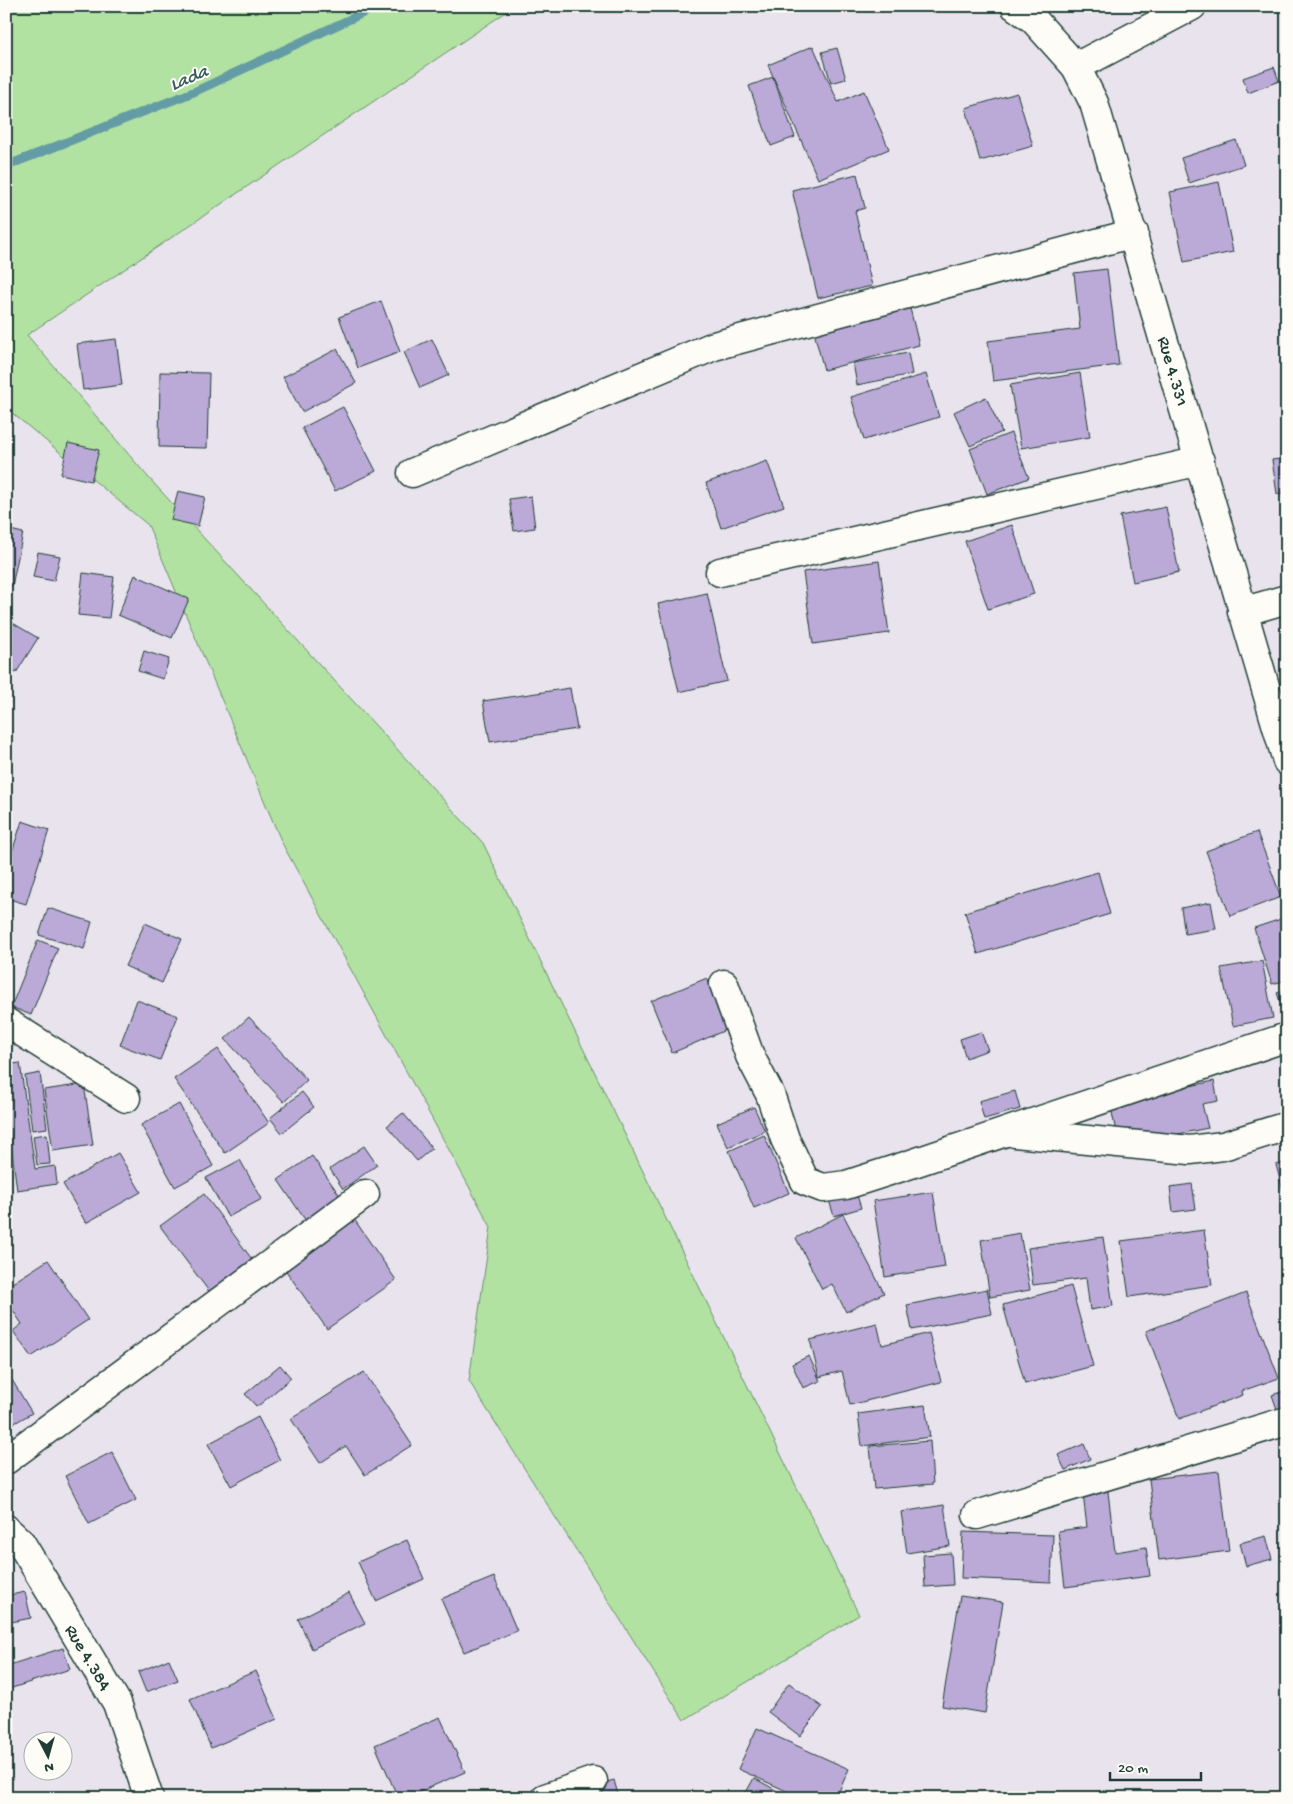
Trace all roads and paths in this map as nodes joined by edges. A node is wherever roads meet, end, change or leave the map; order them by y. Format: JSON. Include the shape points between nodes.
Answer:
{"nodes":[{"id":1,"x":1016,"y":6,"type":"edge"},
{"id":2,"x":1192,"y":6,"type":"edge"},
{"id":3,"x":1076,"y":67,"type":"junction"},
{"id":4,"x":1134,"y":233,"type":"junction"},
{"id":5,"x":1200,"y":461,"type":"junction"},
{"id":6,"x":412,"y":472,"type":"dead end"},
{"id":7,"x":720,"y":572,"type":"dead end"},
{"id":8,"x":1287,"y":599,"type":"edge"},
{"id":9,"x":1242,"y":612,"type":"junction"},
{"id":10,"x":1287,"y":761,"type":"edge"},
{"id":11,"x":724,"y":984,"type":"dead end"},
{"id":12,"x":6,"y":1022,"type":"edge"},
{"id":13,"x":1287,"y":1037,"type":"edge"},
{"id":14,"x":126,"y":1098,"type":"dead end"},
{"id":15,"x":1287,"y":1126,"type":"edge"},
{"id":16,"x":1005,"y":1132,"type":"junction"},
{"id":17,"x":365,"y":1194,"type":"dead end"},
{"id":18,"x":1287,"y":1421,"type":"edge"},
{"id":19,"x":6,"y":1460,"type":"edge"},
{"id":20,"x":978,"y":1515,"type":"dead end"},
{"id":21,"x":6,"y":1529,"type":"edge"},
{"id":22,"x":593,"y":1781,"type":"dead end"},
{"id":23,"x":149,"y":1798,"type":"edge"},
{"id":24,"x":545,"y":1798,"type":"edge"}],
"edges":[{"from":1,"to":3,"type":"street","name":"Rue 4.331","via":[[1033,19]]},
{"from":2,"to":3,"type":"street"},
{"from":3,"to":4,"type":"street","name":"Rue 4.331","via":[[1094,103]]},
{"from":4,"to":5,"type":"street","name":"Rue 4.331"},
{"from":4,"to":6,"type":"street","via":[[714,346]]},
{"from":5,"to":7,"type":"street"},
{"from":5,"to":9,"type":"street","name":"Rue 4.331"},
{"from":8,"to":9,"type":"street"},
{"from":9,"to":10,"type":"street","name":"Rue 4.331"},
{"from":11,"to":16,"type":"street","via":[[750,1056],[770,1094],[785,1139],[805,1180],[823,1188],[846,1185]]},
{"from":12,"to":14,"type":"street"},
{"from":13,"to":16,"type":"street"},
{"from":15,"to":16,"type":"street","via":[[1223,1146],[1190,1150]]},
{"from":17,"to":19,"type":"street"},
{"from":18,"to":20,"type":"street"},
{"from":21,"to":23,"type":"street","name":"Rue 4.384","via":[[21,1543],[117,1703]]},
{"from":22,"to":24,"type":"street"}]}
